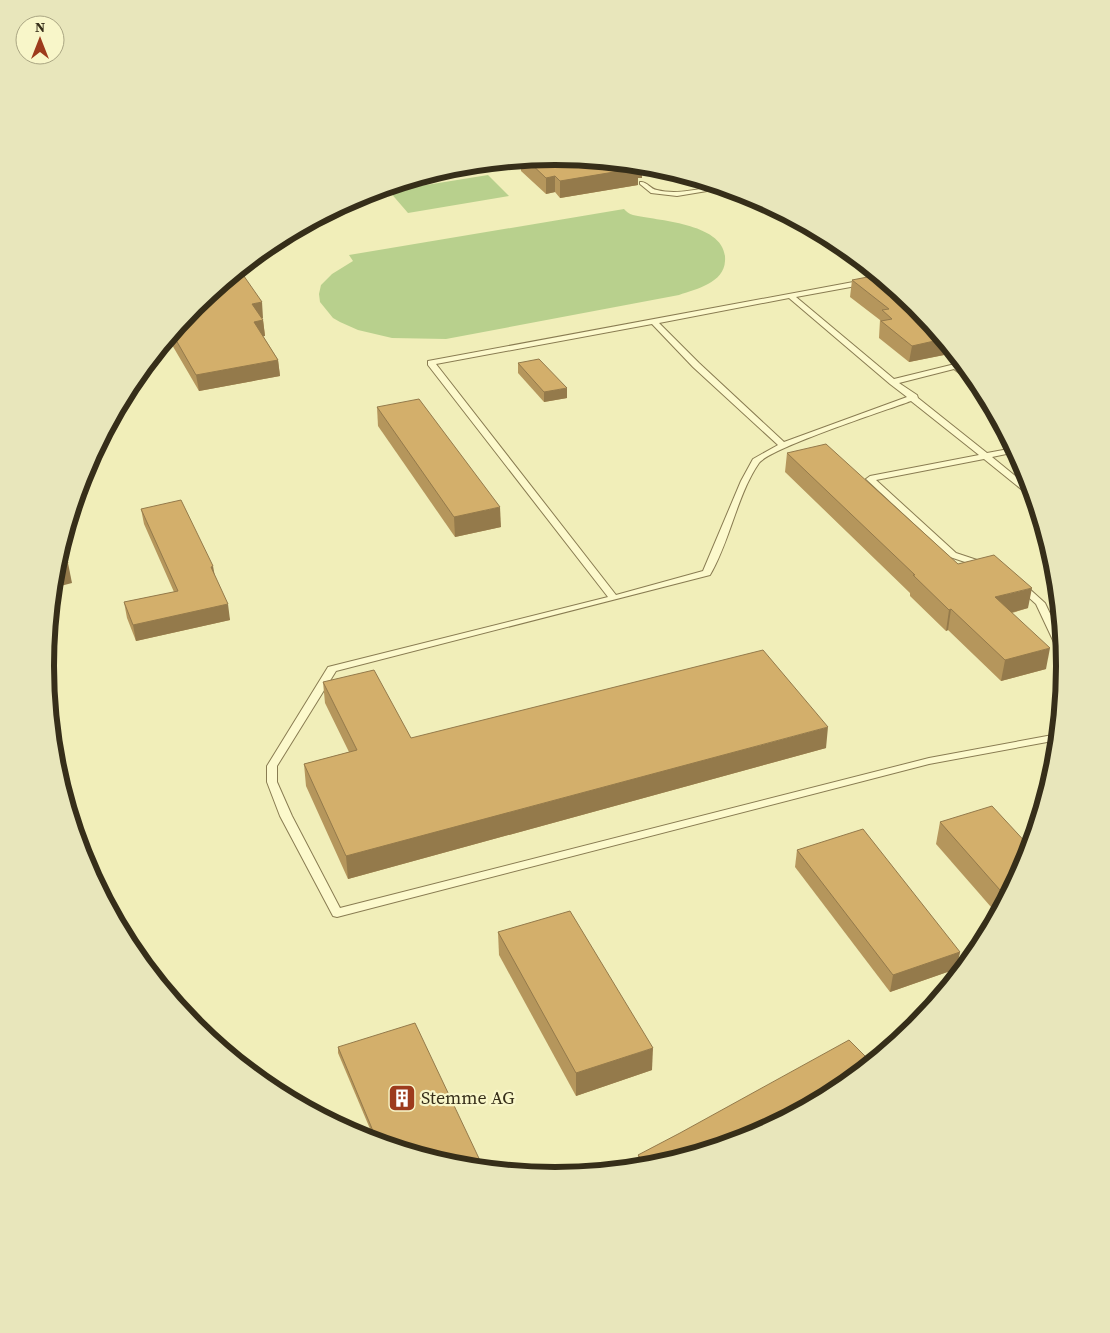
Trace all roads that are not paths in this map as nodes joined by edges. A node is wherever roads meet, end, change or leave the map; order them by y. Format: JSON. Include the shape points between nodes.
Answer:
{"nodes":[{"id":1,"x":642,"y":183,"type":"dead end"},
{"id":2,"x":707,"y":189,"type":"edge"},
{"id":3,"x":873,"y":280,"type":"edge"},
{"id":4,"x":791,"y":296,"type":"junction"},
{"id":5,"x":652,"y":321,"type":"junction"},
{"id":6,"x":958,"y":368,"type":"edge"},
{"id":7,"x":893,"y":382,"type":"junction"},
{"id":8,"x":914,"y":397,"type":"junction"},
{"id":9,"x":783,"y":445,"type":"junction"},
{"id":10,"x":1008,"y":452,"type":"edge"},
{"id":11,"x":986,"y":457,"type":"junction"},
{"id":12,"x":1023,"y":487,"type":"edge"},
{"id":13,"x":996,"y":569,"type":"edge"},
{"id":14,"x":1012,"y":578,"type":"edge"},
{"id":15,"x":614,"y":598,"type":"junction"},
{"id":16,"x":1055,"y":634,"type":"edge"},
{"id":17,"x":1051,"y":738,"type":"edge"}],
"edges":[{"from":1,"to":2,"type":"lane","via":[[653,192],[677,194]]},
{"from":3,"to":4,"type":"lane"},
{"from":4,"to":5,"type":"lane"},
{"from":4,"to":7,"type":"lane"},
{"from":5,"to":9,"type":"lane"},
{"from":5,"to":15,"type":"lane","via":[[431,364]]},
{"from":6,"to":7,"type":"lane","via":[[955,366]]},
{"from":7,"to":8,"type":"lane"},
{"from":8,"to":9,"type":"lane"},
{"from":8,"to":11,"type":"lane"},
{"from":9,"to":15,"type":"lane","via":[[757,459],[707,573]]},
{"from":10,"to":11,"type":"lane"},
{"from":11,"to":12,"type":"lane"},
{"from":11,"to":13,"type":"lane","via":[[870,479],[953,555]]},
{"from":14,"to":16,"type":"lane","via":[[1040,603]]},
{"from":15,"to":17,"type":"lane","via":[[332,669],[272,766],[272,782],[286,816],[337,913],[929,761]]}]}
